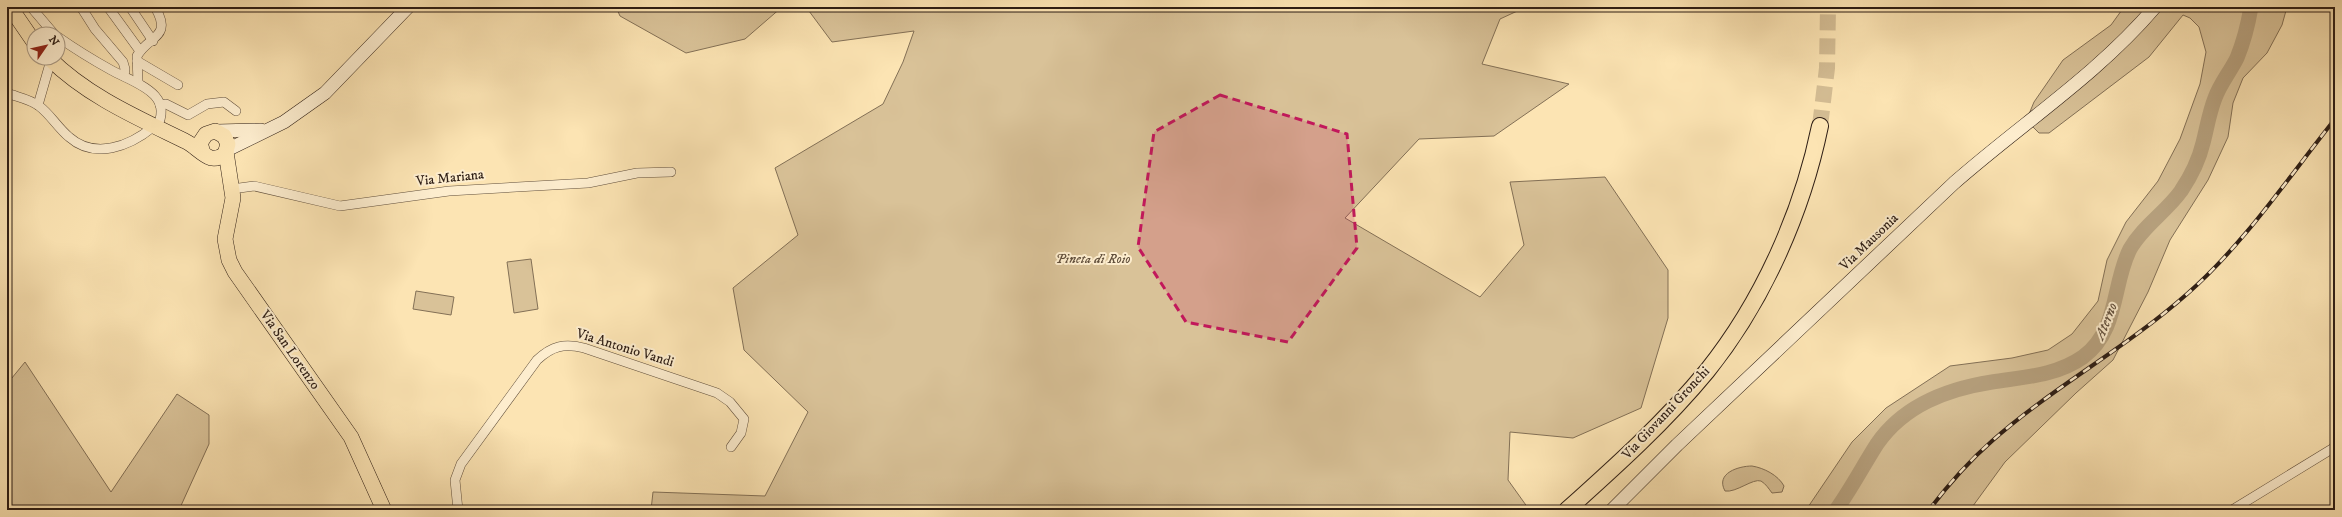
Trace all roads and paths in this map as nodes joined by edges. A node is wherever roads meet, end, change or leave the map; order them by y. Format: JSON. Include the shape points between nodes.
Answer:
{"nodes":[{"id":1,"x":10,"y":7,"type":"edge"},
{"id":2,"x":31,"y":7,"type":"edge"},
{"id":3,"x":80,"y":7,"type":"edge"},
{"id":4,"x":108,"y":7,"type":"edge"},
{"id":5,"x":130,"y":7,"type":"edge"},
{"id":6,"x":155,"y":7,"type":"edge"},
{"id":7,"x":408,"y":7,"type":"edge"},
{"id":8,"x":2155,"y":7,"type":"edge"},
{"id":9,"x":47,"y":26,"type":"edge"},
{"id":10,"x":26,"y":30,"type":"edge"},
{"id":11,"x":153,"y":41,"type":"junction"},
{"id":12,"x":66,"y":43,"type":"edge"},
{"id":13,"x":140,"y":51,"type":"junction"},
{"id":14,"x":137,"y":61,"type":"junction"},
{"id":15,"x":48,"y":66,"type":"edge"},
{"id":16,"x":60,"y":66,"type":"edge"},
{"id":17,"x":124,"y":76,"type":"junction"},
{"id":18,"x":138,"y":82,"type":"junction"},
{"id":19,"x":178,"y":85,"type":"dead end"},
{"id":20,"x":7,"y":93,"type":"edge"},
{"id":21,"x":38,"y":105,"type":"junction"},
{"id":22,"x":160,"y":105,"type":"junction"},
{"id":23,"x":236,"y":111,"type":"dead end"},
{"id":24,"x":1820,"y":126,"type":"tunnel mouth"},
{"id":25,"x":274,"y":127,"type":"junction"},
{"id":26,"x":157,"y":129,"type":"junction"},
{"id":27,"x":212,"y":132,"type":"junction"},
{"id":28,"x":226,"y":151,"type":"junction"},
{"id":29,"x":206,"y":155,"type":"junction"},
{"id":30,"x":672,"y":172,"type":"dead end"},
{"id":31,"x":232,"y":186,"type":"junction"},
{"id":32,"x":730,"y":447,"type":"dead end"},
{"id":33,"x":2335,"y":447,"type":"edge"},
{"id":34,"x":384,"y":510,"type":"edge"},
{"id":35,"x":458,"y":510,"type":"edge"},
{"id":36,"x":1567,"y":510,"type":"edge"},
{"id":37,"x":1612,"y":510,"type":"edge"},
{"id":38,"x":2232,"y":510,"type":"edge"}],
"edges":[{"from":1,"to":10,"type":"main road"},
{"from":2,"to":9,"type":"street"},
{"from":3,"to":17,"type":"street","via":[[122,60]]},
{"from":4,"to":13,"type":"street"},
{"from":5,"to":11,"type":"street"},
{"from":6,"to":11,"type":"street","via":[[162,27],[160,34]]},
{"from":7,"to":25,"type":"main road","via":[[325,94]]},
{"from":8,"to":37,"type":"main road","name":"Via Mausonia","via":[[2114,52],[1954,183],[1677,445]]},
{"from":11,"to":13,"type":"street"},
{"from":12,"to":17,"type":"street"},
{"from":13,"to":14,"type":"street"},
{"from":14,"to":18,"type":"street"},
{"from":14,"to":19,"type":"street"},
{"from":15,"to":21,"type":"street"},
{"from":16,"to":26,"type":"main road","via":[[111,103]]},
{"from":17,"to":18,"type":"street"},
{"from":18,"to":22,"type":"street"},
{"from":20,"to":21,"type":"street"},
{"from":21,"to":26,"type":"street","via":[[68,137],[92,148],[129,144]]},
{"from":22,"to":23,"type":"street","via":[[166,104],[188,115],[207,104],[223,102]]},
{"from":22,"to":26,"type":"street","via":[[161,119]]},
{"from":24,"to":36,"type":"highway","name":"Via Giovanni Gronchi","via":[[1806,181],[1789,226],[1767,275],[1733,335],[1707,371],[1679,403]]},
{"from":25,"to":27,"type":"main road","via":[[257,131]]},
{"from":25,"to":28,"type":"main road"},
{"from":26,"to":27,"type":"main road"},
{"from":26,"to":29,"type":"main road","via":[[188,142]]},
{"from":27,"to":28,"type":"main road","via":[[226,138]]},
{"from":27,"to":29,"type":"main road","via":[[200,143]]},
{"from":28,"to":29,"type":"main road","via":[[218,158]]},
{"from":28,"to":31,"type":"main road","name":"Via San Lorenzo"},
{"from":29,"to":31,"type":"main road","via":[[221,167]]},
{"from":30,"to":31,"type":"street","name":"Via Mariana","via":[[637,173],[588,183],[449,191],[340,206],[254,186]]},
{"from":31,"to":34,"type":"main road","name":"Via San Lorenzo","via":[[232,210],[225,238],[235,272],[351,437]]},
{"from":32,"to":35,"type":"street","name":"Via Antonio Vandi","via":[[741,433],[744,419],[725,397],[584,348],[563,345],[553,348],[537,360],[461,464],[455,480]]},
{"from":33,"to":38,"type":"street"}]}
